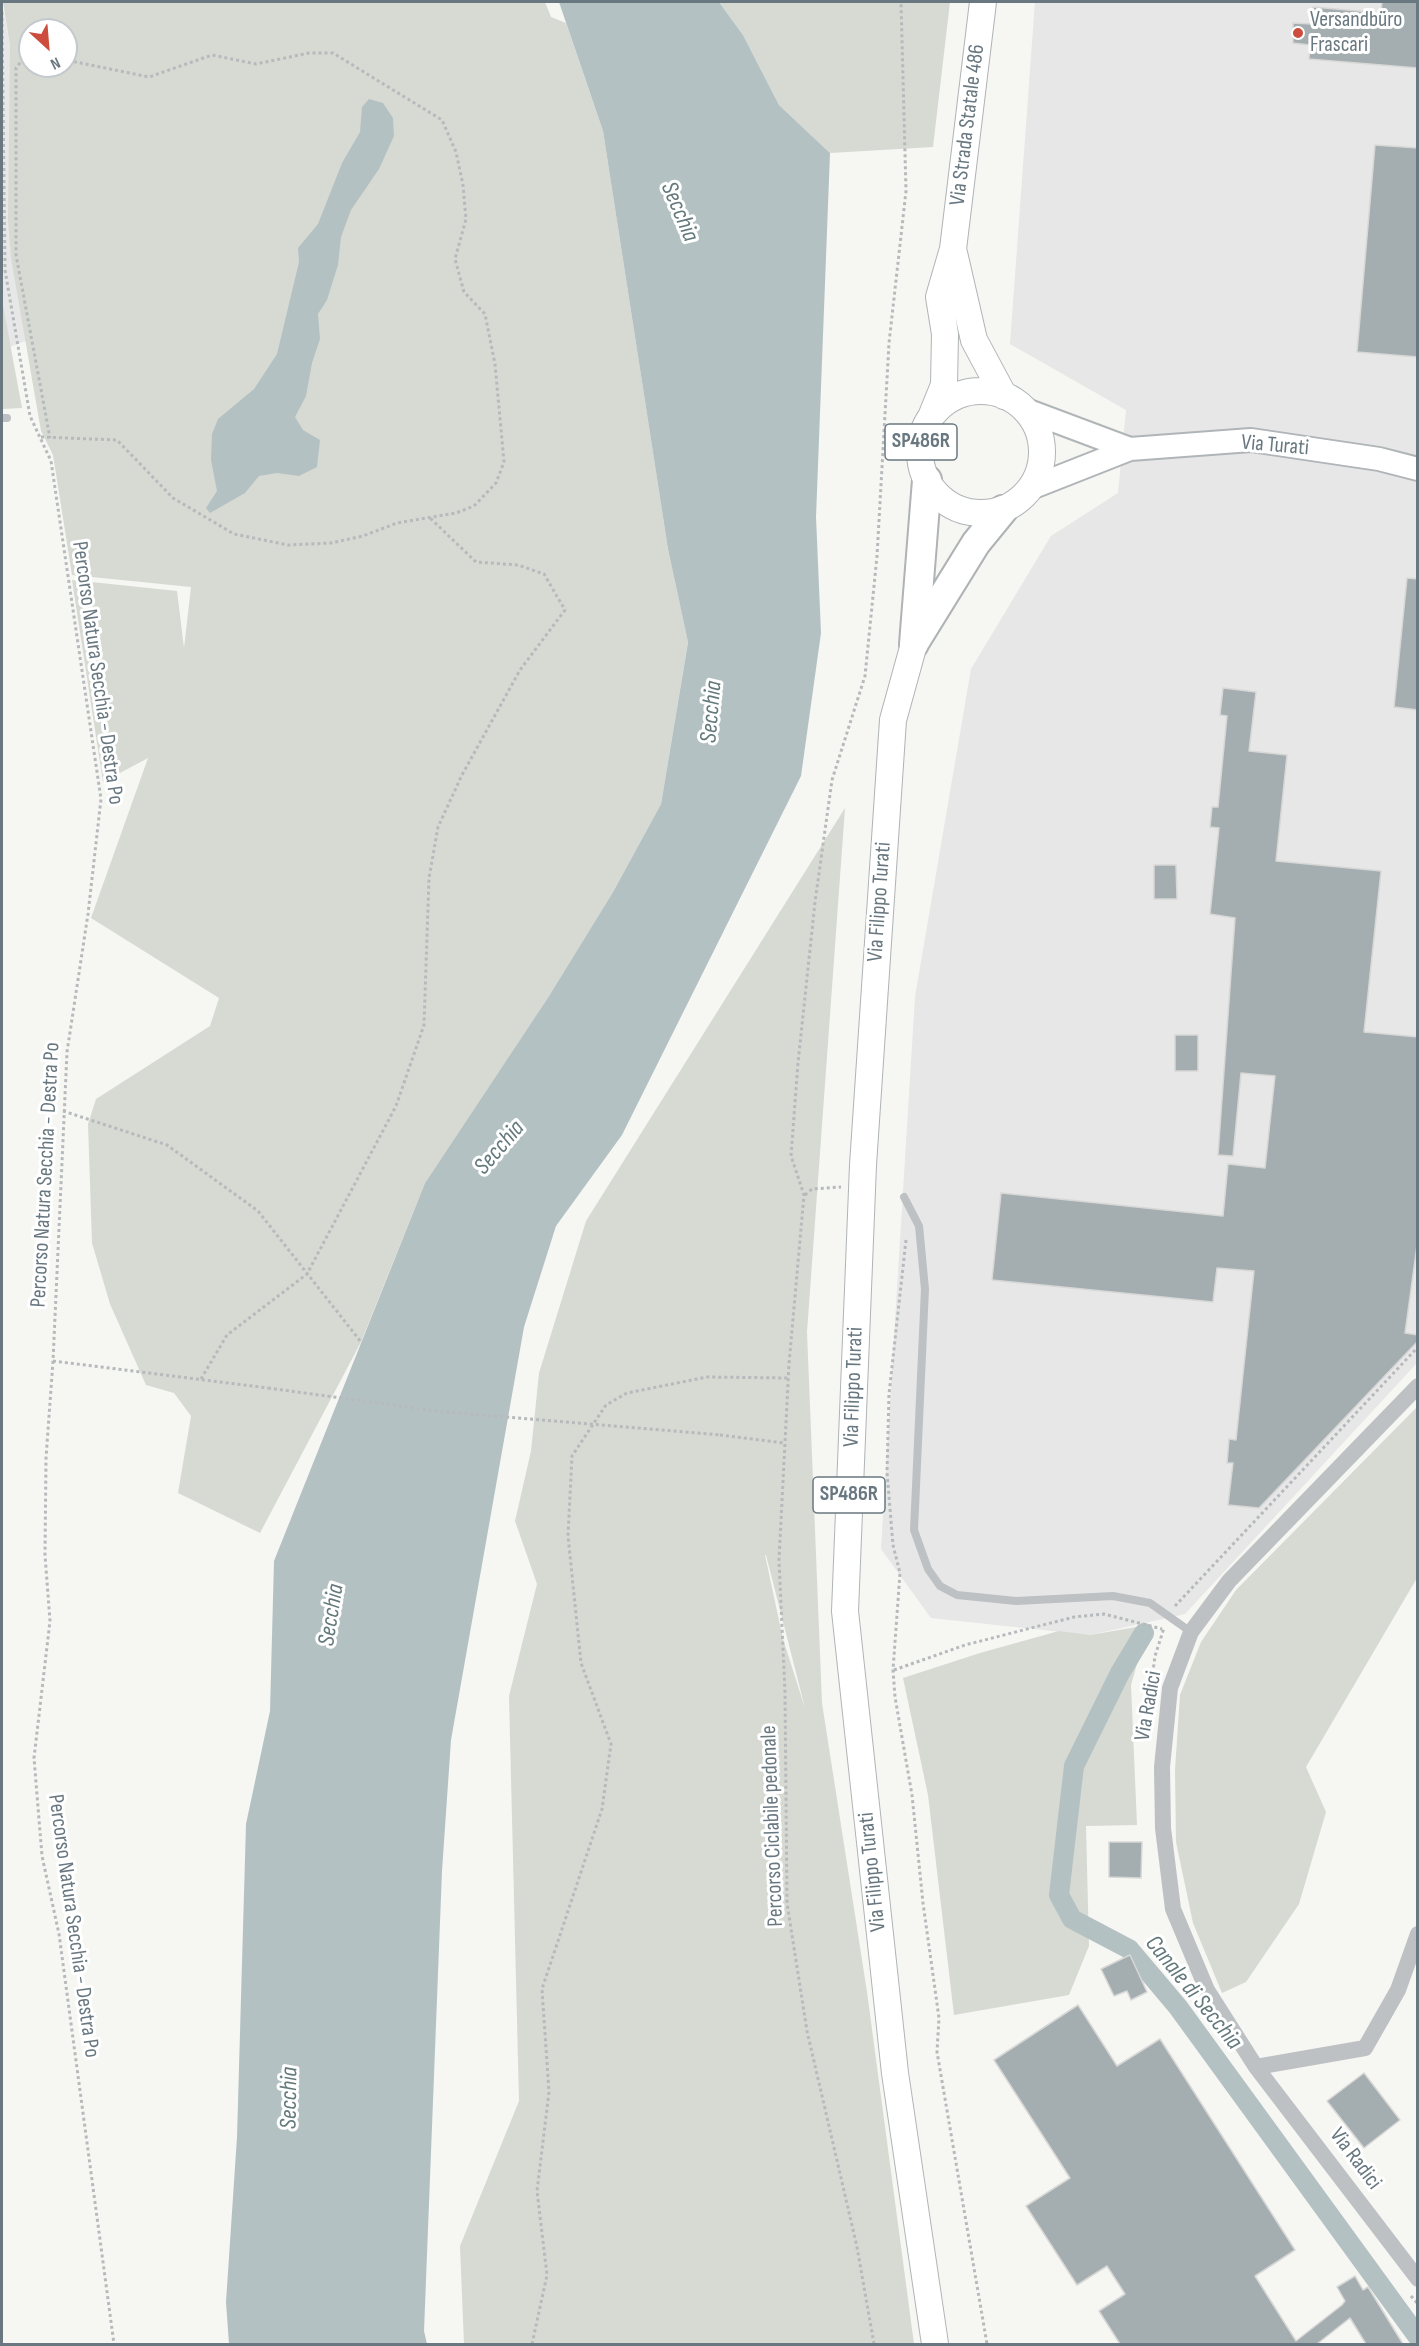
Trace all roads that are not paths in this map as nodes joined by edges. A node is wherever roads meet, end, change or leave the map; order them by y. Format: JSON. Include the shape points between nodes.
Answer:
{"nodes":[{"id":1,"x":983,"y":2,"type":"edge"},
{"id":2,"x":953,"y":249,"type":"junction"},
{"id":3,"x":1005,"y":396,"type":"junction"},
{"id":4,"x":1026,"y":410,"type":"junction"},
{"id":5,"x":931,"y":417,"type":"junction"},
{"id":6,"x":1130,"y":449,"type":"junction"},
{"id":7,"x":1418,"y":469,"type":"edge"},
{"id":8,"x":927,"y":480,"type":"junction"},
{"id":9,"x":1031,"y":488,"type":"junction"},
{"id":10,"x":1003,"y":510,"type":"junction"},
{"id":11,"x":914,"y":644,"type":"junction"},
{"id":12,"x":904,"y":1197,"type":"dead end"},
{"id":13,"x":1418,"y":1386,"type":"edge"},
{"id":14,"x":1191,"y":1632,"type":"junction"},
{"id":15,"x":1418,"y":1934,"type":"edge"},
{"id":16,"x":1256,"y":2067,"type":"junction"},
{"id":17,"x":1411,"y":2283,"type":"edge"},
{"id":18,"x":935,"y":2344,"type":"edge"}],
"edges":[{"from":1,"to":2,"type":"main road","name":"Via Strada Statale 486","number":"SP486R"},
{"from":2,"to":3,"type":"main road","number":"SP486R","via":[[974,340]]},
{"from":2,"to":5,"type":"main road","number":"SP486R","via":[[939,297],[945,333],[944,385]]},
{"from":3,"to":4,"type":"main road","number":"SP486R"},
{"from":3,"to":5,"type":"main road","number":"SP486R","via":[[984,391],[964,394]]},
{"from":4,"to":6,"type":"street"},
{"from":4,"to":9,"type":"main road","number":"SP486R","via":[[1043,448],[1040,469]]},
{"from":5,"to":8,"type":"main road","number":"SP486R","via":[[922,437],[920,459]]},
{"from":6,"to":7,"type":"street","name":"Via Turati","via":[[1251,440],[1379,459]]},
{"from":6,"to":9,"type":"street"},
{"from":8,"to":10,"type":"main road","number":"SP486R","via":[[951,506],[985,514]]},
{"from":8,"to":11,"type":"highway","number":"SP486R"},
{"from":9,"to":10,"type":"main road","number":"SP486R"},
{"from":10,"to":11,"type":"highway","number":"SP486R","via":[[976,543]]},
{"from":11,"to":18,"type":"main road","name":"Via Filippo Turati","number":"SP486R","via":[[893,720],[863,1165],[844,1611],[895,2073]]},
{"from":12,"to":14,"type":"lane","via":[[919,1226],[925,1289],[914,1530],[928,1569],[940,1586],[957,1595],[1016,1601],[1113,1596],[1150,1603]]},
{"from":13,"to":14,"type":"street","name":"Via Radici","via":[[1228,1581]]},
{"from":14,"to":16,"type":"street","name":"Via Radici","via":[[1170,1688],[1162,1767],[1163,1828],[1173,1909],[1207,1990]]},
{"from":15,"to":16,"type":"street","via":[[1398,1990],[1365,2048]]},
{"from":16,"to":17,"type":"street","name":"Via Radici"}]}
